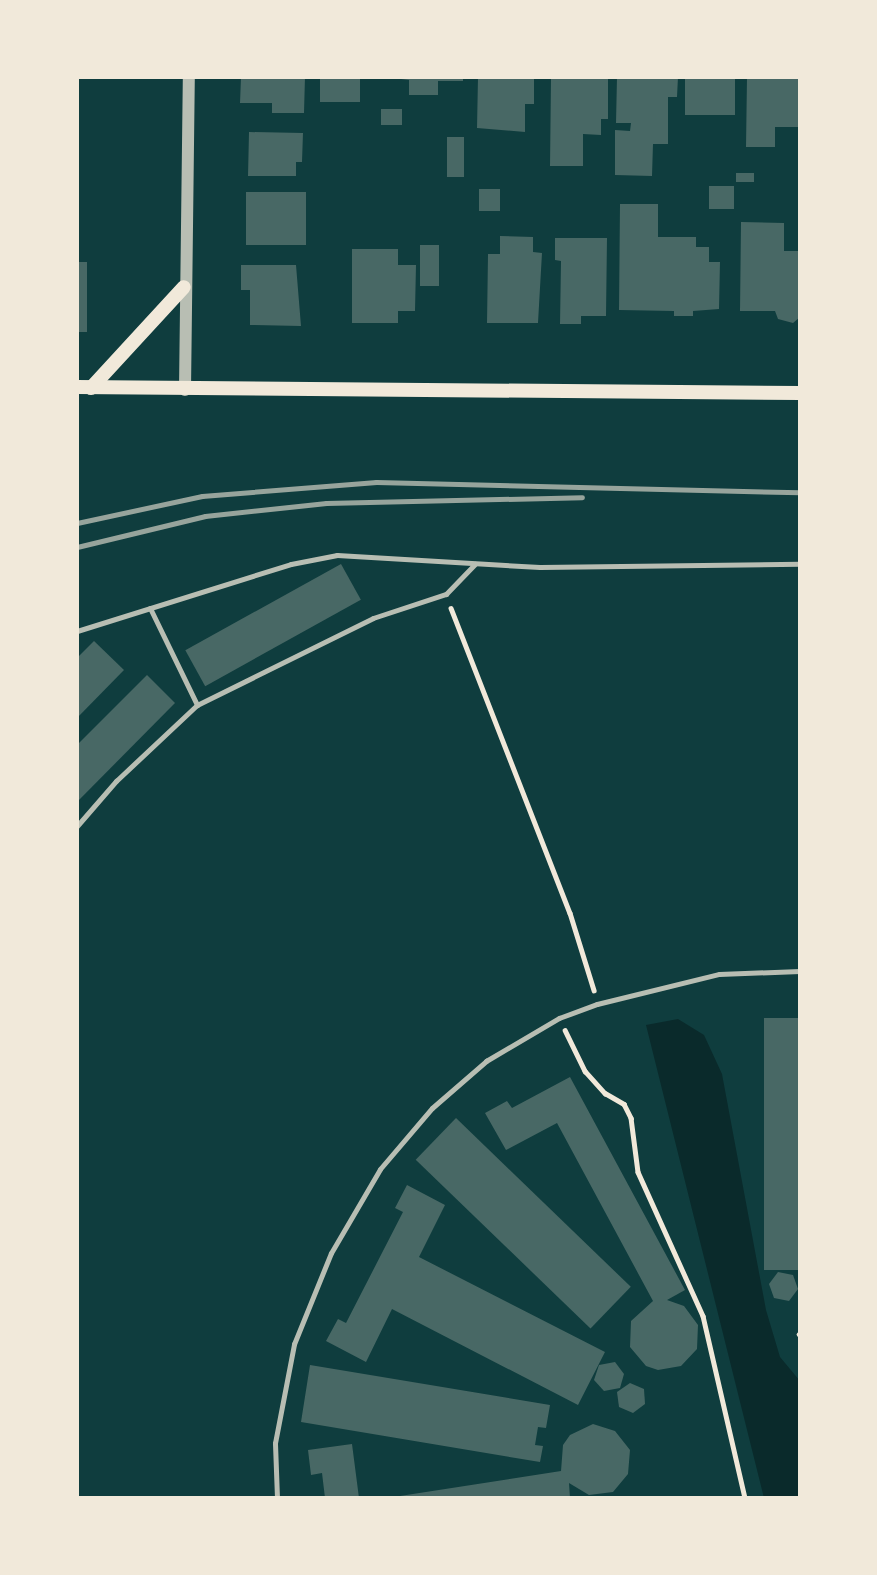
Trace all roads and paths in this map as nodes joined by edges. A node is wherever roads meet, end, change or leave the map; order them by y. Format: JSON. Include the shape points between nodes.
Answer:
{"nodes":[{"id":1,"x":189,"y":77,"type":"edge"},
{"id":2,"x":184,"y":287,"type":"junction"},
{"id":3,"x":84,"y":388,"type":"edge"},
{"id":4,"x":185,"y":390,"type":"junction"},
{"id":5,"x":800,"y":393,"type":"edge"},
{"id":6,"x":475,"y":564,"type":"junction"},
{"id":7,"x":800,"y":564,"type":"edge"},
{"id":8,"x":446,"y":594,"type":"junction"},
{"id":9,"x":150,"y":608,"type":"junction"},
{"id":10,"x":77,"y":631,"type":"edge"},
{"id":11,"x":197,"y":705,"type":"junction"},
{"id":12,"x":77,"y":826,"type":"edge"},
{"id":13,"x":800,"y":971,"type":"edge"},
{"id":14,"x":597,"y":1004,"type":"junction"},
{"id":15,"x":559,"y":1018,"type":"junction"},
{"id":16,"x":277,"y":1498,"type":"edge"},
{"id":17,"x":745,"y":1498,"type":"edge"}],
"edges":[{"from":1,"to":2,"type":"street"},
{"from":2,"to":3,"type":"main road","via":[[135,346]]},
{"from":2,"to":4,"type":"street"},
{"from":3,"to":4,"type":"main road"},
{"from":4,"to":5,"type":"main road"},
{"from":6,"to":7,"type":"lane"},
{"from":6,"to":8,"type":"lane"},
{"from":6,"to":9,"type":"lane","via":[[337,555],[290,564]]},
{"from":8,"to":11,"type":"lane","via":[[373,618]]},
{"from":8,"to":14,"type":"path","via":[[570,913]]},
{"from":9,"to":10,"type":"lane"},
{"from":9,"to":11,"type":"lane"},
{"from":11,"to":12,"type":"lane","via":[[116,781]]},
{"from":13,"to":14,"type":"lane","via":[[719,974]]},
{"from":14,"to":15,"type":"lane"},
{"from":15,"to":16,"type":"lane","via":[[486,1061],[432,1108],[380,1170],[338,1241],[294,1344],[275,1443]]},
{"from":15,"to":17,"type":"path","via":[[585,1071],[605,1093],[624,1104],[631,1118],[638,1172],[704,1316]]}]}
